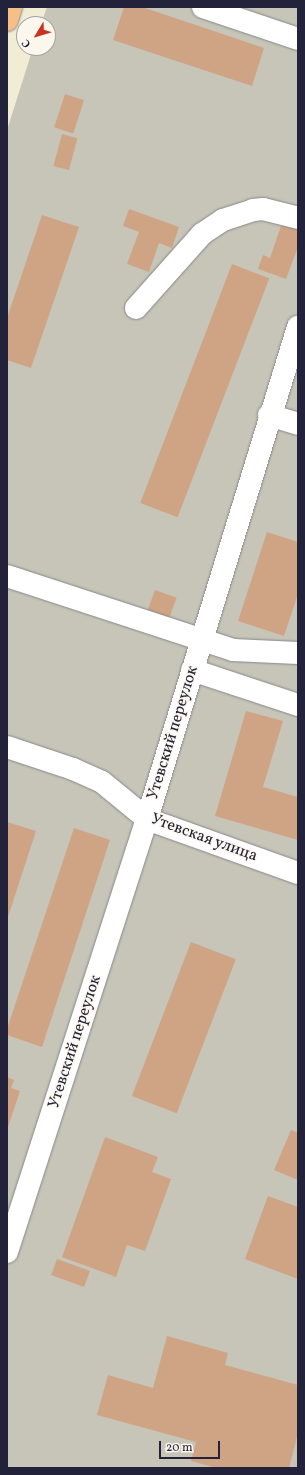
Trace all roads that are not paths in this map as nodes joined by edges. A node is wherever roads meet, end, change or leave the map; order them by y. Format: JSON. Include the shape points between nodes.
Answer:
{"nodes":[{"id":1,"x":11,"y":7,"type":"edge"},
{"id":2,"x":203,"y":7,"type":"edge"},
{"id":3,"x":241,"y":13,"type":"edge"},
{"id":4,"x":7,"y":20,"type":"edge"},
{"id":5,"x":298,"y":39,"type":"edge"},
{"id":6,"x":298,"y":218,"type":"edge"},
{"id":7,"x":136,"y":308,"type":"dead end"},
{"id":8,"x":296,"y":337,"type":"edge"},
{"id":9,"x":269,"y":415,"type":"junction"},
{"id":10,"x":298,"y":424,"type":"edge"},
{"id":11,"x":7,"y":576,"type":"edge"},
{"id":12,"x":201,"y":639,"type":"junction"},
{"id":13,"x":298,"y":653,"type":"edge"},
{"id":14,"x":192,"y":670,"type":"junction"},
{"id":15,"x":298,"y":705,"type":"edge"},
{"id":16,"x":7,"y":746,"type":"edge"},
{"id":17,"x":147,"y":819,"type":"junction"},
{"id":18,"x":298,"y":873,"type":"edge"},
{"id":19,"x":7,"y":1252,"type":"edge"}],
"edges":[{"from":1,"to":4,"type":"main road"},
{"from":2,"to":3,"type":"street"},
{"from":3,"to":5,"type":"street"},
{"from":6,"to":7,"type":"street","via":[[263,209],[223,220],[202,234]]},
{"from":8,"to":9,"type":"street","name":"Утевский переулок"},
{"from":9,"to":10,"type":"street"},
{"from":9,"to":12,"type":"street","name":"Утевский переулок"},
{"from":11,"to":12,"type":"street"},
{"from":12,"to":13,"type":"street","via":[[233,650]]},
{"from":12,"to":14,"type":"street","name":"Утевский переулок"},
{"from":14,"to":15,"type":"street"},
{"from":14,"to":17,"type":"street","name":"Утевский переулок"},
{"from":16,"to":17,"type":"street","name":"Утевская улица","via":[[102,782]]},
{"from":17,"to":18,"type":"street","name":"Утевская улица"},
{"from":17,"to":19,"type":"street","name":"Утевский переулок"}]}
